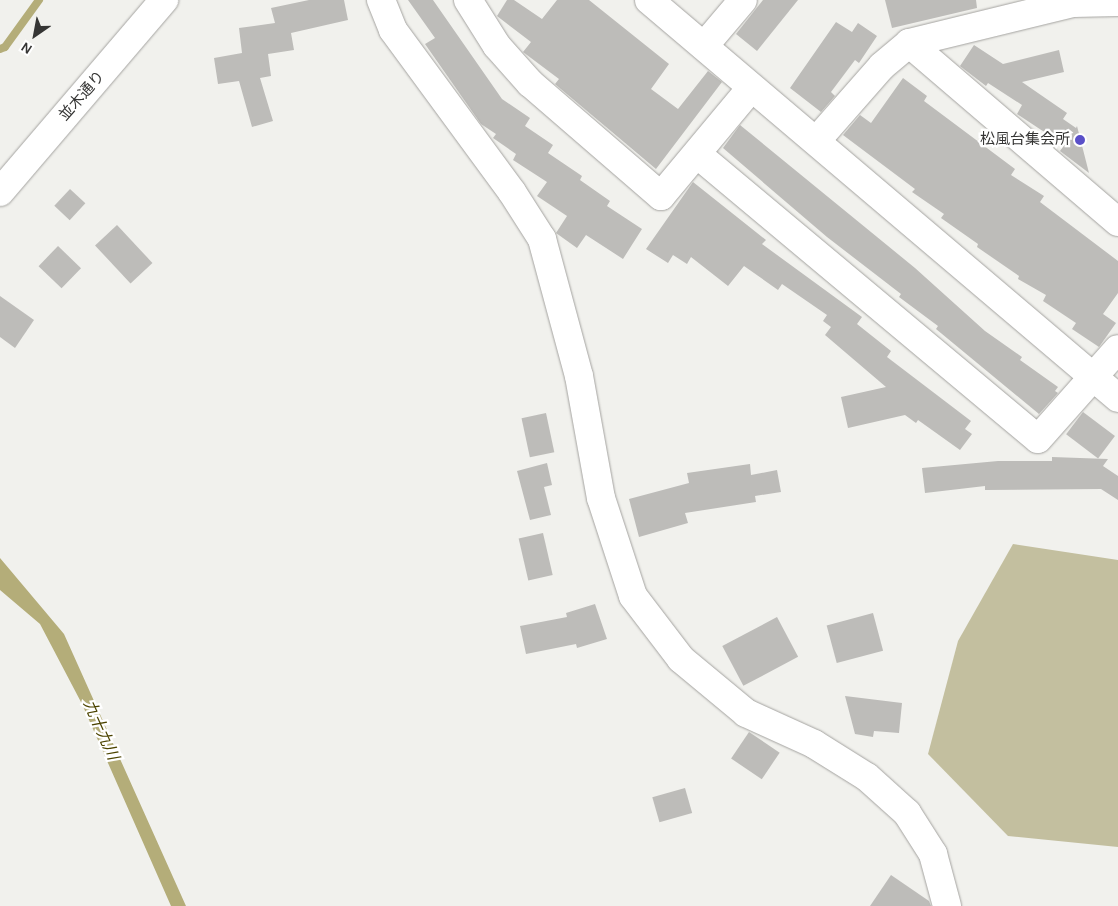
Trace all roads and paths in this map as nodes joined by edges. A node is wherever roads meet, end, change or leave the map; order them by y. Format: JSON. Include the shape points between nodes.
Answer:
{"nodes":[{"id":1,"x":164,"y":0,"type":"edge"},
{"id":2,"x":381,"y":0,"type":"edge"},
{"id":3,"x":468,"y":0,"type":"edge"},
{"id":4,"x":649,"y":0,"type":"edge"},
{"id":5,"x":743,"y":0,"type":"edge"},
{"id":6,"x":1118,"y":2,"type":"edge"},
{"id":7,"x":909,"y":43,"type":"junction"},
{"id":8,"x":704,"y":46,"type":"junction"},
{"id":9,"x":751,"y":88,"type":"junction"},
{"id":10,"x":817,"y":140,"type":"junction"},
{"id":11,"x":697,"y":154,"type":"junction"},
{"id":12,"x":0,"y":192,"type":"edge"},
{"id":13,"x":1114,"y":210,"type":"edge"},
{"id":14,"x":1118,"y":350,"type":"edge"},
{"id":15,"x":1094,"y":376,"type":"junction"},
{"id":16,"x":1118,"y":398,"type":"edge"},
{"id":17,"x":947,"y":906,"type":"edge"}],
"edges":[{"from":1,"to":12,"type":"street","name":"並木通り"},
{"from":2,"to":17,"type":"street","via":[[393,30],[512,192],[542,239],[580,376],[601,498],[632,596],[680,659],[746,712],[814,744],[867,777],[907,813],[932,854]]},
{"from":3,"to":11,"type":"street","via":[[498,46],[530,83],[661,196]]},
{"from":4,"to":8,"type":"street"},
{"from":5,"to":8,"type":"street"},
{"from":6,"to":7,"type":"street","via":[[1073,3]]},
{"from":7,"to":10,"type":"street","via":[[882,66]]},
{"from":7,"to":13,"type":"street"},
{"from":8,"to":9,"type":"street"},
{"from":9,"to":10,"type":"street"},
{"from":9,"to":11,"type":"street"},
{"from":10,"to":15,"type":"street"},
{"from":11,"to":15,"type":"street","via":[[1038,439]]},
{"from":14,"to":15,"type":"street"},
{"from":15,"to":16,"type":"street"}]}
